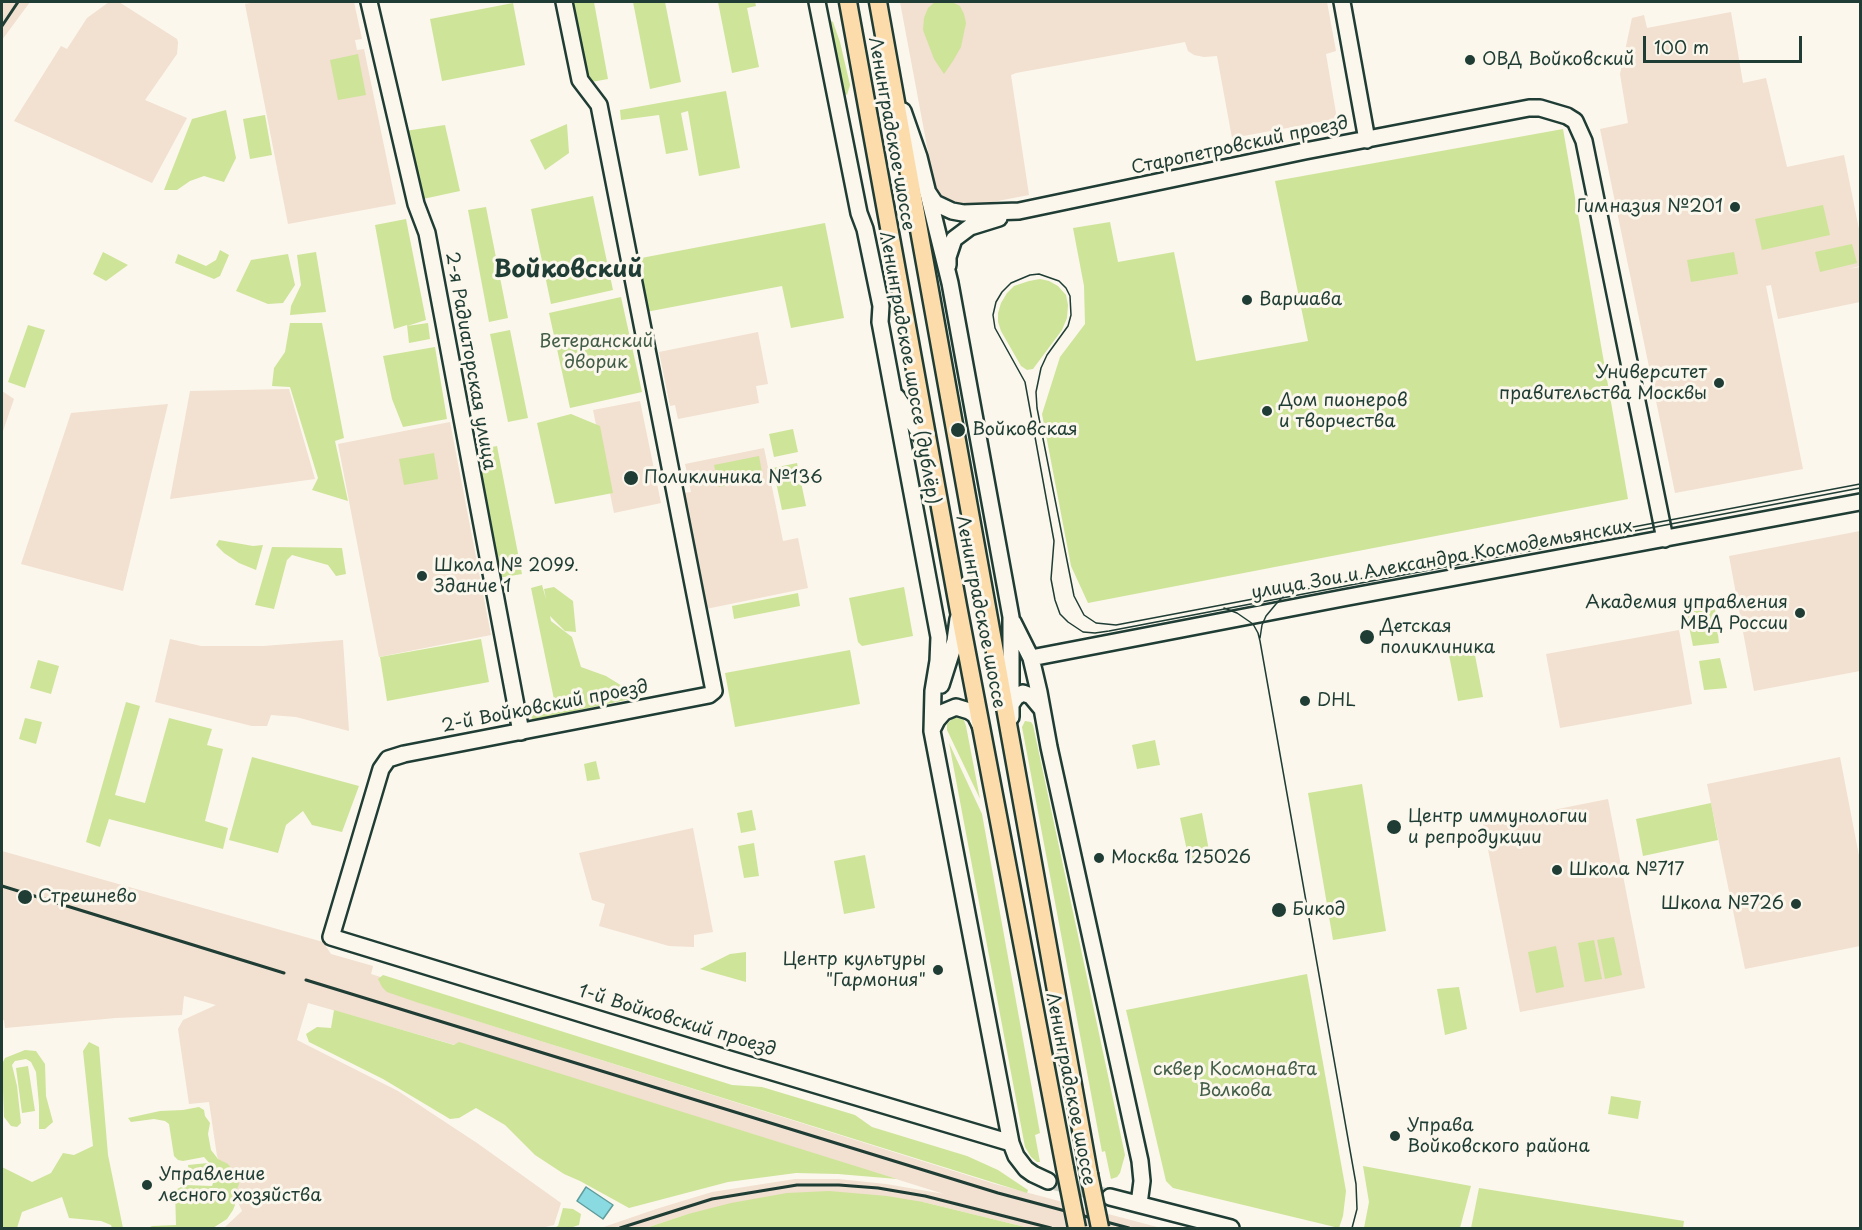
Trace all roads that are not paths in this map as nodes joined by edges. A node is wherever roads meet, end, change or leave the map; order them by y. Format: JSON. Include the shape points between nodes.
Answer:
{"nodes":[{"id":1,"x":369,"y":2,"type":"edge"},
{"id":2,"x":564,"y":2,"type":"edge"},
{"id":3,"x":817,"y":2,"type":"edge"},
{"id":4,"x":848,"y":2,"type":"edge"},
{"id":5,"x":878,"y":2,"type":"edge"},
{"id":6,"x":1341,"y":2,"type":"edge"},
{"id":7,"x":890,"y":70,"type":"junction"},
{"id":8,"x":1367,"y":140,"type":"junction"},
{"id":9,"x":927,"y":191,"type":"junction"},
{"id":10,"x":1019,"y":211,"type":"junction"},
{"id":11,"x":950,"y":282,"type":"junction"},
{"id":12,"x":893,"y":389,"type":"junction"},
{"id":13,"x":930,"y":449,"type":"junction"},
{"id":14,"x":1860,"y":502,"type":"edge"},
{"id":15,"x":1665,"y":539,"type":"junction"},
{"id":16,"x":958,"y":606,"type":"junction"},
{"id":17,"x":1011,"y":617,"type":"junction"},
{"id":18,"x":1031,"y":658,"type":"junction"},
{"id":19,"x":1012,"y":703,"type":"junction"},
{"id":20,"x":933,"y":708,"type":"junction"},
{"id":21,"x":1041,"y":708,"type":"junction"},
{"id":22,"x":981,"y":727,"type":"junction"},
{"id":23,"x":1010,"y":729,"type":"junction"},
{"id":24,"x":932,"y":730,"type":"junction"},
{"id":25,"x":521,"y":732,"type":"junction"},
{"id":26,"x":331,"y":937,"type":"joint"},
{"id":27,"x":1011,"y":1143,"type":"junction"},
{"id":28,"x":1048,"y":1180,"type":"tunnel mouth"},
{"id":29,"x":1110,"y":1197,"type":"tunnel mouth"},
{"id":30,"x":1139,"y":1204,"type":"junction"},
{"id":31,"x":1077,"y":1228,"type":"edge"},
{"id":32,"x":1100,"y":1228,"type":"edge"},
{"id":33,"x":1231,"y":1228,"type":"edge"}],
"edges":[{"from":1,"to":25,"type":"street","name":"2-я Радиаторская улица","via":[[416,204],[427,233]]},
{"from":2,"to":25,"type":"street","name":"2-й Войковский проезд","via":[[579,80],[599,105],[714,691]]},
{"from":3,"to":12,"type":"street","name":"Ленинградское шоссе (дублёр)","via":[[881,306],[880,322]]},
{"from":4,"to":13,"type":"main road","name":"Ленинградское шоссе"},
{"from":5,"to":7,"type":"main road","name":"Ленинградское шоссе"},
{"from":6,"to":8,"type":"street","name":"Старопетровский проезд"},
{"from":7,"to":9,"type":"street"},
{"from":7,"to":23,"type":"main road","name":"Ленинградское шоссе"},
{"from":8,"to":10,"type":"street","name":"Старопетровский проезд"},
{"from":8,"to":15,"type":"street","via":[[1529,108],[1556,112],[1575,121],[1584,141]]},
{"from":9,"to":10,"type":"street","name":"Старопетровский проезд","via":[[935,202],[952,211]]},
{"from":9,"to":11,"type":"street"},
{"from":10,"to":11,"type":"street","name":"Старопетровский проезд","via":[[970,227],[954,239],[948,257]]},
{"from":11,"to":17,"type":"street"},
{"from":12,"to":13,"type":"street"},
{"from":12,"to":20,"type":"street","name":"Ленинградское шоссе (дублёр)","via":[[939,637]]},
{"from":13,"to":16,"type":"main road","name":"Ленинградское шоссе"},
{"from":14,"to":15,"type":"street","name":"улица Зои и Александра Космодемьянских"},
{"from":15,"to":18,"type":"street","name":"улица Зои и Александра Космодемьянских"},
{"from":16,"to":20,"type":"street","via":[[956,641]]},
{"from":16,"to":22,"type":"main road","name":"Ленинградское шоссе"},
{"from":17,"to":18,"type":"street"},
{"from":17,"to":19,"type":"street"},
{"from":18,"to":21,"type":"street"},
{"from":19,"to":21,"type":"street","via":[[1019,694],[1027,693]]},
{"from":19,"to":23,"type":"street"},
{"from":20,"to":24,"type":"street"},
{"from":21,"to":30,"type":"street","via":[[1140,1161]]},
{"from":22,"to":24,"type":"street","via":[[975,715],[956,707],[944,712]]},
{"from":22,"to":31,"type":"main road","name":"Ленинградское шоссе","bridge":true},
{"from":23,"to":32,"type":"main road","name":"Ленинградское шоссе","bridge":true},
{"from":24,"to":27,"type":"street"},
{"from":25,"to":26,"type":"street","name":"2-й Войковский проезд","via":[[388,759],[381,769]]},
{"from":26,"to":27,"type":"street","name":"1-й Войковский проезд"},
{"from":27,"to":28,"type":"street","via":[[1026,1169]]},
{"from":29,"to":30,"type":"street"},
{"from":30,"to":33,"type":"street"}]}
